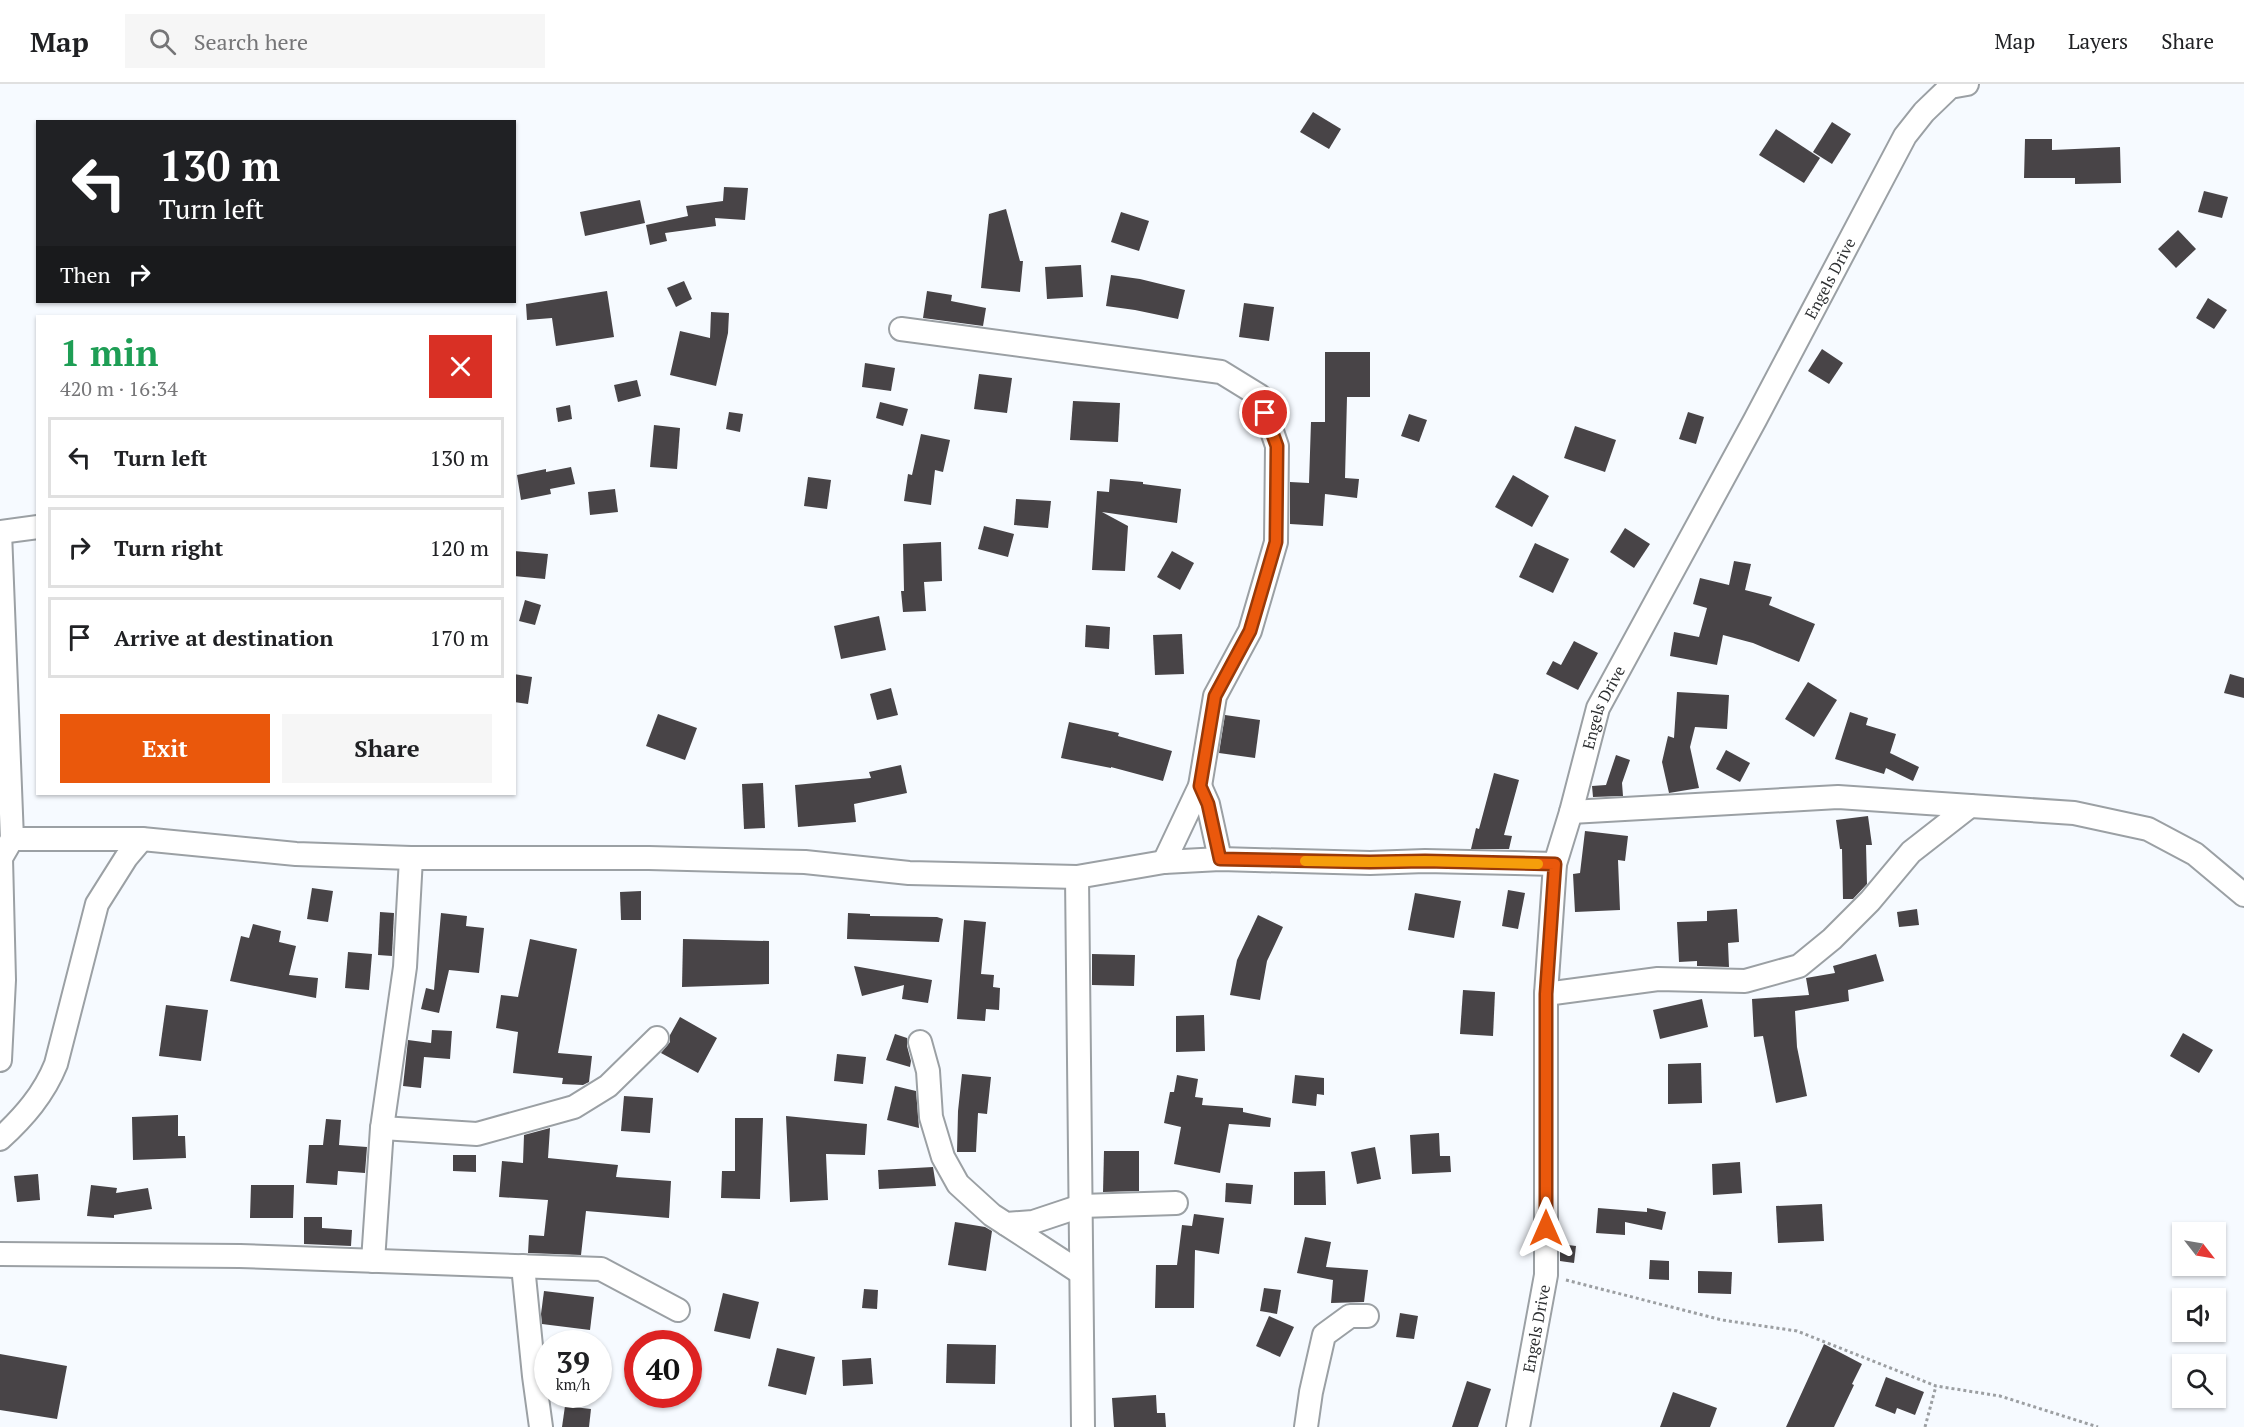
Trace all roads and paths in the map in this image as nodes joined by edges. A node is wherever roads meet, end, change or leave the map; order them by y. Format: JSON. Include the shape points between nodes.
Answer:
{"nodes":[{"id":1,"x":1967,"y":84,"type":"edge"},
{"id":2,"x":901,"y":329,"type":"dead end"},
{"id":3,"x":36,"y":527,"type":"edge"},
{"id":4,"x":0,"y":532,"type":"edge"},
{"id":5,"x":1200,"y":786,"type":"junction"},
{"id":6,"x":1970,"y":806,"type":"junction"},
{"id":7,"x":1571,"y":812,"type":"junction"},
{"id":8,"x":12,"y":839,"type":"junction"},
{"id":9,"x":142,"y":839,"type":"junction"},
{"id":10,"x":411,"y":858,"type":"junction"},
{"id":11,"x":1220,"y":859,"type":"junction"},
{"id":12,"x":1164,"y":862,"type":"junction"},
{"id":13,"x":1555,"y":864,"type":"junction"},
{"id":14,"x":1077,"y":877,"type":"junction"},
{"id":15,"x":2244,"y":895,"type":"edge"},
{"id":16,"x":1546,"y":994,"type":"junction"},
{"id":17,"x":657,"y":1038,"type":"dead end"},
{"id":18,"x":920,"y":1042,"type":"dead end"},
{"id":19,"x":0,"y":1060,"type":"edge"},
{"id":20,"x":382,"y":1128,"type":"junction"},
{"id":21,"x":0,"y":1138,"type":"edge"},
{"id":22,"x":1176,"y":1203,"type":"dead end"},
{"id":23,"x":1081,"y":1206,"type":"junction"},
{"id":24,"x":1006,"y":1224,"type":"junction"},
{"id":25,"x":0,"y":1254,"type":"edge"},
{"id":26,"x":373,"y":1261,"type":"junction"},
{"id":27,"x":523,"y":1266,"type":"junction"},
{"id":28,"x":1081,"y":1273,"type":"junction"},
{"id":29,"x":1546,"y":1275,"type":"junction"},
{"id":30,"x":678,"y":1310,"type":"dead end"},
{"id":31,"x":1367,"y":1316,"type":"dead end"},
{"id":32,"x":1936,"y":1386,"type":"junction"},
{"id":33,"x":541,"y":1427,"type":"edge"},
{"id":34,"x":1083,"y":1427,"type":"edge"},
{"id":35,"x":1306,"y":1427,"type":"edge"},
{"id":36,"x":1518,"y":1427,"type":"edge"},
{"id":37,"x":1925,"y":1427,"type":"edge"},
{"id":38,"x":2098,"y":1427,"type":"edge"}],
"edges":[{"from":1,"to":7,"type":"street","name":"Engels Drive","via":[[1950,87],[1905,136],[1598,708]]},
{"from":2,"to":5,"type":"street","via":[[1221,372],[1260,396],[1277,446],[1276,542],[1250,631],[1215,696]]},
{"from":3,"to":4,"type":"street"},
{"from":4,"to":8,"type":"street"},
{"from":5,"to":11,"type":"street"},
{"from":5,"to":12,"type":"street"},
{"from":6,"to":7,"type":"street","via":[[1838,796]]},
{"from":6,"to":15,"type":"street","via":[[2074,813],[2148,829],[2196,854]]},
{"from":6,"to":16,"type":"street","via":[[1911,852],[1840,932],[1799,966],[1744,981],[1658,979]]},
{"from":7,"to":13,"type":"street","name":"Engels Drive"},
{"from":8,"to":9,"type":"street"},
{"from":8,"to":19,"type":"street","via":[[1,858],[4,980]]},
{"from":9,"to":10,"type":"street","via":[[296,854]]},
{"from":9,"to":21,"type":"street","via":[[97,904],[47,1086]]},
{"from":10,"to":14,"type":"street","via":[[805,862],[909,873]]},
{"from":10,"to":20,"type":"street","via":[[405,967]]},
{"from":11,"to":12,"type":"street"},
{"from":11,"to":13,"type":"street"},
{"from":12,"to":14,"type":"street"},
{"from":13,"to":16,"type":"street","name":"Engels Drive"},
{"from":14,"to":23,"type":"street"},
{"from":16,"to":29,"type":"street","name":"Engels Drive"},
{"from":17,"to":20,"type":"street","via":[[608,1086],[574,1107],[477,1134]]},
{"from":18,"to":24,"type":"street","via":[[928,1071],[931,1117],[944,1157],[958,1184]]},
{"from":20,"to":26,"type":"street"},
{"from":22,"to":23,"type":"street"},
{"from":23,"to":24,"type":"street","via":[[1033,1222]]},
{"from":23,"to":28,"type":"street"},
{"from":24,"to":28,"type":"street"},
{"from":25,"to":26,"type":"street"},
{"from":26,"to":27,"type":"street"},
{"from":27,"to":30,"type":"street","via":[[601,1269]]},
{"from":27,"to":33,"type":"street"},
{"from":28,"to":34,"type":"street"},
{"from":29,"to":32,"type":"path","via":[[1722,1320],[1797,1331]]},
{"from":29,"to":36,"type":"street","name":"Engels Drive"},
{"from":31,"to":35,"type":"street","via":[[1350,1316],[1324,1335]]},
{"from":32,"to":37,"type":"path"},
{"from":32,"to":38,"type":"path","via":[[2000,1396]]}]}
